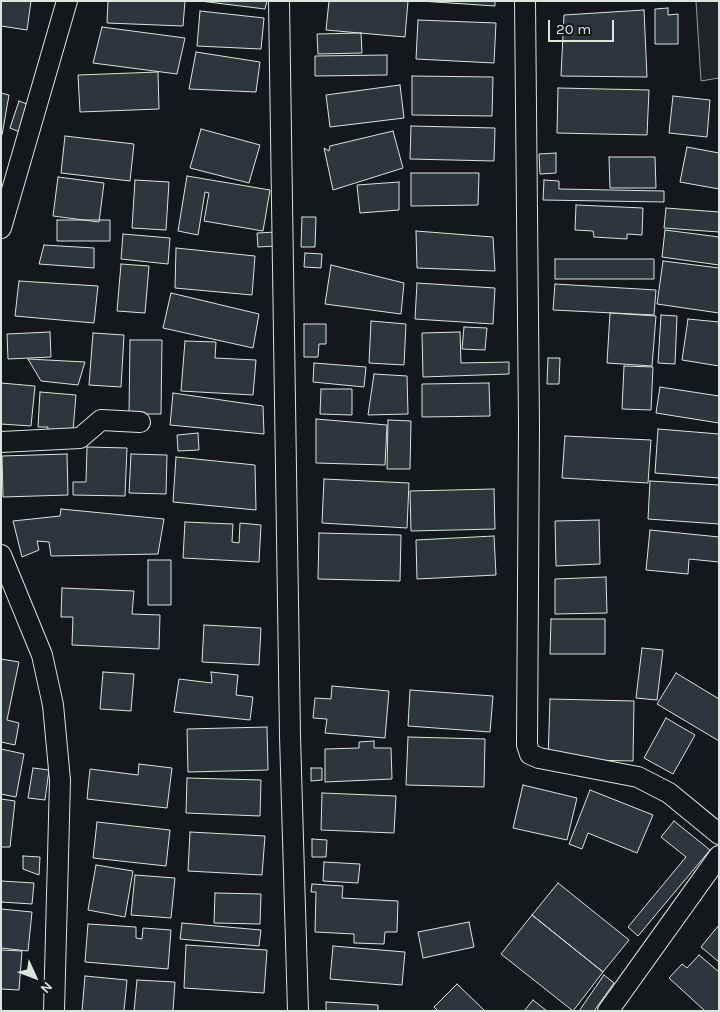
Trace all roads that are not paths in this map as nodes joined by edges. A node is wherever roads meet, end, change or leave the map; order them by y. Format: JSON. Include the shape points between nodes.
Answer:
{"nodes":[{"id":1,"x":67,"y":1,"type":"edge"},
{"id":2,"x":279,"y":1,"type":"edge"},
{"id":3,"x":526,"y":1,"type":"edge"},
{"id":4,"x":1,"y":228,"type":"edge"},
{"id":5,"x":140,"y":422,"type":"dead end"},
{"id":6,"x":1,"y":442,"type":"edge"},
{"id":7,"x":1,"y":555,"type":"edge"},
{"id":8,"x":719,"y":834,"type":"edge"},
{"id":9,"x":719,"y":856,"type":"edge"},
{"id":10,"x":54,"y":1011,"type":"edge"},
{"id":11,"x":298,"y":1011,"type":"edge"},
{"id":12,"x":608,"y":1011,"type":"edge"}],
"edges":[{"from":1,"to":4,"type":"street"},
{"from":2,"to":11,"type":"street","via":[[290,736]]},
{"from":3,"to":8,"type":"street","via":[[527,745],[530,754],[539,758],[638,777],[669,793]]},
{"from":5,"to":6,"type":"street","via":[[101,420],[80,438]]},
{"from":7,"to":10,"type":"street","via":[[42,655],[53,705],[60,780]]},
{"from":9,"to":12,"type":"street"}]}
